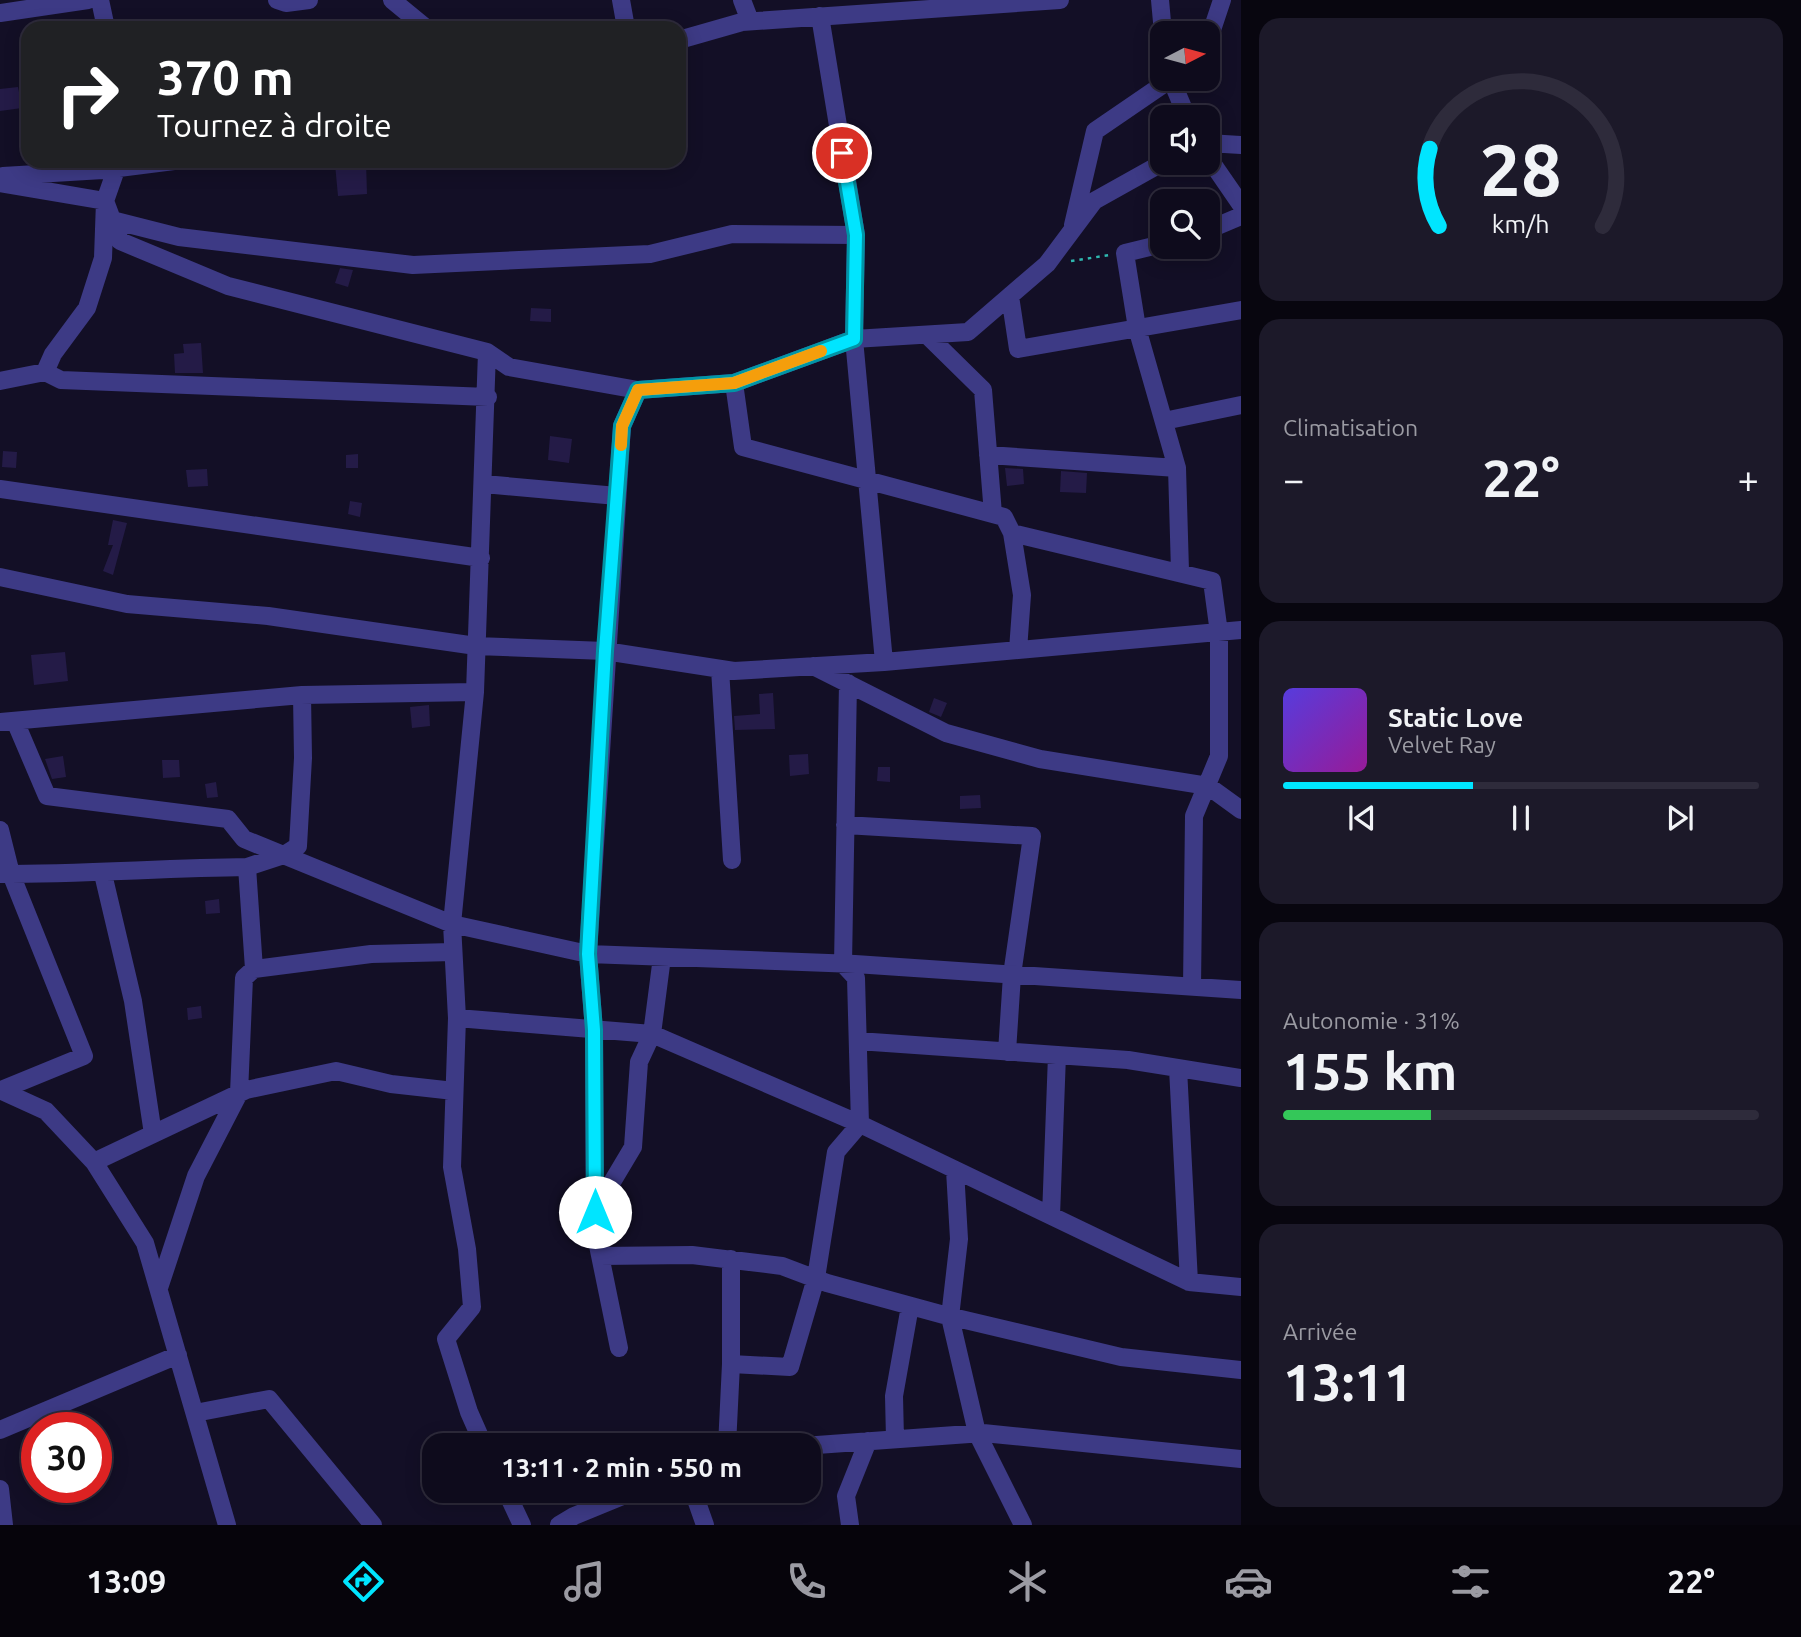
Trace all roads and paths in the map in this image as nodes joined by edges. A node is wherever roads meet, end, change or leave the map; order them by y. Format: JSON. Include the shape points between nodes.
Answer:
{"nodes":[{"id":1,"x":88,"y":0,"type":"edge"},
{"id":2,"x":100,"y":0,"type":"edge"},
{"id":3,"x":277,"y":0,"type":"edge"},
{"id":4,"x":309,"y":0,"type":"edge"},
{"id":5,"x":392,"y":0,"type":"edge"},
{"id":6,"x":621,"y":0,"type":"edge"},
{"id":7,"x":742,"y":0,"type":"edge"},
{"id":8,"x":1060,"y":0,"type":"edge"},
{"id":9,"x":1160,"y":0,"type":"edge"},
{"id":10,"x":1222,"y":0,"type":"edge"},
{"id":11,"x":0,"y":13,"type":"edge"},
{"id":12,"x":820,"y":16,"type":"junction"},
{"id":13,"x":104,"y":21,"type":"edge"},
{"id":14,"x":418,"y":21,"type":"edge"},
{"id":15,"x":625,"y":21,"type":"edge"},
{"id":16,"x":750,"y":21,"type":"junction"},
{"id":17,"x":1162,"y":21,"type":"edge"},
{"id":18,"x":1214,"y":21,"type":"edge"},
{"id":19,"x":686,"y":38,"type":"edge"},
{"id":20,"x":1153,"y":91,"type":"edge"},
{"id":21,"x":1220,"y":144,"type":"edge"},
{"id":22,"x":1241,"y":145,"type":"edge"},
{"id":23,"x":79,"y":168,"type":"edge"},
{"id":24,"x":117,"y":168,"type":"edge"},
{"id":25,"x":1150,"y":170,"type":"edge"},
{"id":26,"x":1220,"y":174,"type":"edge"},
{"id":27,"x":0,"y":176,"type":"edge"},
{"id":28,"x":0,"y":183,"type":"edge"},
{"id":29,"x":105,"y":201,"type":"junction"},
{"id":30,"x":1241,"y":205,"type":"edge"},
{"id":31,"x":1241,"y":216,"type":"edge"},
{"id":32,"x":112,"y":220,"type":"junction"},
{"id":33,"x":1220,"y":225,"type":"edge"},
{"id":34,"x":1071,"y":232,"type":"junction"},
{"id":35,"x":856,"y":235,"type":"junction"},
{"id":36,"x":1150,"y":247,"type":"edge"},
{"id":37,"x":1125,"y":253,"type":"junction"},
{"id":38,"x":1047,"y":264,"type":"junction"},
{"id":39,"x":1010,"y":296,"type":"junction"},
{"id":40,"x":1241,"y":310,"type":"edge"},
{"id":41,"x":1137,"y":328,"type":"junction"},
{"id":42,"x":927,"y":335,"type":"junction"},
{"id":43,"x":854,"y":339,"type":"junction"},
{"id":44,"x":487,"y":352,"type":"junction"},
{"id":45,"x":45,"y":372,"type":"junction"},
{"id":46,"x":0,"y":381,"type":"edge"},
{"id":47,"x":734,"y":383,"type":"junction"},
{"id":48,"x":638,"y":390,"type":"junction"},
{"id":49,"x":488,"y":397,"type":"junction"},
{"id":50,"x":1241,"y":405,"type":"edge"},
{"id":51,"x":1164,"y":421,"type":"junction"},
{"id":52,"x":988,"y":455,"type":"junction"},
{"id":53,"x":1177,"y":468,"type":"junction"},
{"id":54,"x":869,"y":482,"type":"junction"},
{"id":55,"x":484,"y":484,"type":"junction"},
{"id":56,"x":0,"y":489,"type":"edge"},
{"id":57,"x":617,"y":496,"type":"junction"},
{"id":58,"x":993,"y":514,"type":"junction"},
{"id":59,"x":1012,"y":533,"type":"junction"},
{"id":60,"x":481,"y":558,"type":"junction"},
{"id":61,"x":1180,"y":571,"type":"junction"},
{"id":62,"x":0,"y":577,"type":"edge"},
{"id":63,"x":1241,"y":631,"type":"edge"},
{"id":64,"x":1219,"y":633,"type":"junction"},
{"id":65,"x":476,"y":646,"type":"junction"},
{"id":66,"x":1018,"y":650,"type":"junction"},
{"id":67,"x":605,"y":651,"type":"junction"},
{"id":68,"x":884,"y":662,"type":"junction"},
{"id":69,"x":813,"y":666,"type":"junction"},
{"id":70,"x":720,"y":669,"type":"junction"},
{"id":71,"x":848,"y":684,"type":"junction"},
{"id":72,"x":475,"y":692,"type":"junction"},
{"id":73,"x":302,"y":695,"type":"junction"},
{"id":74,"x":8,"y":721,"type":"edge"},
{"id":75,"x":1208,"y":786,"type":"junction"},
{"id":76,"x":1241,"y":810,"type":"edge"},
{"id":77,"x":845,"y":825,"type":"junction"},
{"id":78,"x":0,"y":830,"type":"edge"},
{"id":79,"x":284,"y":855,"type":"junction"},
{"id":80,"x":732,"y":860,"type":"dead end"},
{"id":81,"x":247,"y":867,"type":"junction"},
{"id":82,"x":6,"y":874,"type":"edge"},
{"id":83,"x":103,"y":874,"type":"junction"},
{"id":84,"x":452,"y":924,"type":"junction"},
{"id":85,"x":453,"y":952,"type":"junction"},
{"id":86,"x":588,"y":954,"type":"junction"},
{"id":87,"x":662,"y":957,"type":"junction"},
{"id":88,"x":843,"y":964,"type":"junction"},
{"id":89,"x":254,"y":969,"type":"junction"},
{"id":90,"x":1012,"y":975,"type":"junction"},
{"id":91,"x":1192,"y":987,"type":"junction"},
{"id":92,"x":1241,"y":990,"type":"edge"},
{"id":93,"x":457,"y":1018,"type":"junction"},
{"id":94,"x":594,"y":1030,"type":"junction"},
{"id":95,"x":652,"y":1034,"type":"junction"},
{"id":96,"x":858,"y":1041,"type":"junction"},
{"id":97,"x":1007,"y":1052,"type":"junction"},
{"id":98,"x":1057,"y":1055,"type":"junction"},
{"id":99,"x":1178,"y":1068,"type":"junction"},
{"id":100,"x":1241,"y":1078,"type":"edge"},
{"id":101,"x":0,"y":1090,"type":"edge"},
{"id":102,"x":454,"y":1091,"type":"junction"},
{"id":103,"x":239,"y":1093,"type":"junction"},
{"id":104,"x":860,"y":1124,"type":"junction"},
{"id":105,"x":153,"y":1134,"type":"junction"},
{"id":106,"x":94,"y":1162,"type":"junction"},
{"id":107,"x":955,"y":1170,"type":"junction"},
{"id":108,"x":595,"y":1212,"type":"junction"},
{"id":109,"x":1051,"y":1216,"type":"junction"},
{"id":110,"x":600,"y":1256,"type":"junction"},
{"id":111,"x":731,"y":1259,"type":"junction"},
{"id":112,"x":816,"y":1278,"type":"junction"},
{"id":113,"x":1188,"y":1282,"type":"junction"},
{"id":114,"x":1241,"y":1287,"type":"edge"},
{"id":115,"x":159,"y":1288,"type":"junction"},
{"id":116,"x":910,"y":1306,"type":"junction"},
{"id":117,"x":950,"y":1317,"type":"junction"},
{"id":118,"x":619,"y":1348,"type":"dead end"},
{"id":119,"x":178,"y":1355,"type":"junction"},
{"id":120,"x":731,"y":1364,"type":"junction"},
{"id":121,"x":1241,"y":1370,"type":"edge"},
{"id":122,"x":195,"y":1413,"type":"junction"},
{"id":123,"x":0,"y":1430,"type":"edge"},
{"id":124,"x":478,"y":1433,"type":"edge"},
{"id":125,"x":728,"y":1433,"type":"edge"},
{"id":126,"x":977,"y":1433,"type":"junction"},
{"id":127,"x":895,"y":1439,"type":"junction"},
{"id":128,"x":868,"y":1441,"type":"junction"},
{"id":129,"x":821,"y":1445,"type":"edge"},
{"id":130,"x":1241,"y":1459,"type":"edge"},
{"id":131,"x":1,"y":1496,"type":"edge"},
{"id":132,"x":512,"y":1503,"type":"edge"},
{"id":133,"x":606,"y":1503,"type":"edge"},
{"id":134,"x":697,"y":1503,"type":"edge"},
{"id":135,"x":4,"y":1525,"type":"edge"},
{"id":136,"x":227,"y":1525,"type":"edge"},
{"id":137,"x":373,"y":1525,"type":"edge"},
{"id":138,"x":522,"y":1525,"type":"edge"},
{"id":139,"x":559,"y":1525,"type":"edge"},
{"id":140,"x":705,"y":1525,"type":"edge"},
{"id":141,"x":850,"y":1525,"type":"edge"},
{"id":142,"x":1023,"y":1525,"type":"edge"}],
"edges":[{"from":1,"to":11,"type":"street"},
{"from":2,"to":13,"type":"street"},
{"from":3,"to":4,"type":"street"},
{"from":5,"to":14,"type":"street"},
{"from":6,"to":15,"type":"street"},
{"from":7,"to":16,"type":"street"},
{"from":8,"to":12,"type":"street"},
{"from":9,"to":17,"type":"street"},
{"from":10,"to":18,"type":"street"},
{"from":12,"to":16,"type":"street"},
{"from":12,"to":35,"type":"street"},
{"from":16,"to":19,"type":"street"},
{"from":20,"to":34,"type":"street","via":[[1094,131]]},
{"from":21,"to":22,"type":"street"},
{"from":23,"to":27,"type":"street"},
{"from":24,"to":29,"type":"street"},
{"from":25,"to":34,"type":"street","via":[[1094,201]]},
{"from":26,"to":30,"type":"street"},
{"from":28,"to":29,"type":"street"},
{"from":29,"to":32,"type":"street"},
{"from":29,"to":45,"type":"street","via":[[103,258],[87,309]]},
{"from":31,"to":33,"type":"street"},
{"from":32,"to":35,"type":"street","via":[[179,237],[413,265],[650,254],[732,234]]},
{"from":32,"to":44,"type":"street","via":[[120,241],[228,286]]},
{"from":34,"to":38,"type":"street"},
{"from":35,"to":43,"type":"street"},
{"from":36,"to":37,"type":"street"},
{"from":37,"to":38,"type":"path"},
{"from":37,"to":41,"type":"street"},
{"from":38,"to":39,"type":"street"},
{"from":39,"to":41,"type":"street","via":[[1018,349]]},
{"from":39,"to":42,"type":"street","via":[[968,332]]},
{"from":40,"to":41,"type":"street"},
{"from":41,"to":51,"type":"street"},
{"from":42,"to":43,"type":"street"},
{"from":42,"to":52,"type":"street","via":[[983,390]]},
{"from":43,"to":47,"type":"street"},
{"from":43,"to":54,"type":"street"},
{"from":44,"to":48,"type":"street","via":[[509,367]]},
{"from":44,"to":49,"type":"street"},
{"from":45,"to":46,"type":"street"},
{"from":45,"to":49,"type":"street","via":[[61,380]]},
{"from":47,"to":48,"type":"street"},
{"from":47,"to":54,"type":"street","via":[[743,447]]},
{"from":48,"to":57,"type":"street","via":[[622,426]]},
{"from":49,"to":55,"type":"street"},
{"from":50,"to":51,"type":"street"},
{"from":51,"to":53,"type":"street"},
{"from":52,"to":53,"type":"street"},
{"from":52,"to":58,"type":"street"},
{"from":53,"to":61,"type":"street"},
{"from":54,"to":58,"type":"street"},
{"from":54,"to":68,"type":"street"},
{"from":55,"to":57,"type":"street"},
{"from":55,"to":60,"type":"street"},
{"from":56,"to":60,"type":"street"},
{"from":57,"to":67,"type":"street"},
{"from":58,"to":59,"type":"street","via":[[1004,517]]},
{"from":59,"to":61,"type":"street"},
{"from":59,"to":66,"type":"street","via":[[1022,595]]},
{"from":60,"to":65,"type":"street"},
{"from":61,"to":64,"type":"street","via":[[1212,581]]},
{"from":62,"to":65,"type":"street","via":[[127,604],[268,616]]},
{"from":63,"to":64,"type":"street"},
{"from":64,"to":66,"type":"street"},
{"from":64,"to":75,"type":"street","via":[[1219,756]]},
{"from":65,"to":67,"type":"street"},
{"from":65,"to":72,"type":"street"},
{"from":66,"to":68,"type":"street"},
{"from":67,"to":70,"type":"street"},
{"from":67,"to":86,"type":"street"},
{"from":68,"to":69,"type":"street"},
{"from":69,"to":70,"type":"street"},
{"from":69,"to":71,"type":"street"},
{"from":70,"to":80,"type":"street"},
{"from":71,"to":75,"type":"street","via":[[960,737],[1040,759]]},
{"from":71,"to":77,"type":"street"},
{"from":72,"to":73,"type":"street"},
{"from":72,"to":84,"type":"street"},
{"from":73,"to":74,"type":"street"},
{"from":73,"to":79,"type":"street","via":[[298,846]]},
{"from":74,"to":79,"type":"street","via":[[47,796],[228,819],[244,839]]},
{"from":75,"to":76,"type":"street"},
{"from":75,"to":91,"type":"street","via":[[1194,816]]},
{"from":77,"to":88,"type":"street"},
{"from":77,"to":90,"type":"street","via":[[1032,836]]},
{"from":78,"to":82,"type":"street"},
{"from":79,"to":81,"type":"street"},
{"from":79,"to":84,"type":"street"},
{"from":81,"to":83,"type":"street","via":[[153,868]]},
{"from":81,"to":89,"type":"street"},
{"from":82,"to":83,"type":"street"},
{"from":82,"to":101,"type":"street","via":[[84,1056]]},
{"from":83,"to":105,"type":"street","via":[[134,1001]]},
{"from":84,"to":85,"type":"street"},
{"from":84,"to":86,"type":"street"},
{"from":85,"to":89,"type":"street","via":[[371,954]]},
{"from":85,"to":93,"type":"street"},
{"from":86,"to":87,"type":"street"},
{"from":86,"to":94,"type":"street"},
{"from":87,"to":88,"type":"street"},
{"from":87,"to":95,"type":"street"},
{"from":88,"to":90,"type":"street"},
{"from":88,"to":96,"type":"street","via":[[856,978]]},
{"from":89,"to":103,"type":"street","via":[[244,978]]},
{"from":90,"to":91,"type":"street"},
{"from":90,"to":97,"type":"street"},
{"from":91,"to":92,"type":"street"},
{"from":93,"to":94,"type":"street"},
{"from":93,"to":102,"type":"street"},
{"from":94,"to":95,"type":"street"},
{"from":94,"to":108,"type":"street"},
{"from":95,"to":104,"type":"street"},
{"from":95,"to":108,"type":"street","via":[[639,1062],[632,1147]]},
{"from":96,"to":97,"type":"street"},
{"from":96,"to":104,"type":"street"},
{"from":97,"to":98,"type":"street"},
{"from":98,"to":99,"type":"street"},
{"from":98,"to":109,"type":"street"},
{"from":99,"to":100,"type":"street"},
{"from":99,"to":113,"type":"street"},
{"from":101,"to":106,"type":"street","via":[[46,1111]]},
{"from":102,"to":103,"type":"street","via":[[336,1072]]},
{"from":102,"to":124,"type":"street","via":[[452,1167],[472,1307],[446,1339]]},
{"from":103,"to":105,"type":"street"},
{"from":103,"to":115,"type":"street","via":[[196,1176]]},
{"from":104,"to":107,"type":"street"},
{"from":104,"to":112,"type":"street","via":[[836,1152]]},
{"from":105,"to":106,"type":"street"},
{"from":106,"to":115,"type":"street","via":[[145,1243]]},
{"from":107,"to":109,"type":"street"},
{"from":107,"to":117,"type":"street","via":[[959,1239]]},
{"from":108,"to":110,"type":"street"},
{"from":109,"to":113,"type":"street"},
{"from":110,"to":111,"type":"street"},
{"from":110,"to":118,"type":"street"},
{"from":111,"to":112,"type":"street","via":[[782,1266]]},
{"from":111,"to":120,"type":"street"},
{"from":112,"to":116,"type":"street"},
{"from":112,"to":120,"type":"street","via":[[790,1367]]},
{"from":113,"to":114,"type":"street"},
{"from":115,"to":119,"type":"street"},
{"from":116,"to":117,"type":"street"},
{"from":116,"to":127,"type":"street","via":[[894,1396]]},
{"from":117,"to":121,"type":"street","via":[[1121,1357]]},
{"from":117,"to":126,"type":"street"},
{"from":119,"to":122,"type":"street"},
{"from":119,"to":123,"type":"street"},
{"from":120,"to":125,"type":"street"},
{"from":122,"to":136,"type":"street"},
{"from":122,"to":137,"type":"street","via":[[268,1399]]},
{"from":126,"to":127,"type":"street"},
{"from":126,"to":130,"type":"street"},
{"from":126,"to":142,"type":"street"},
{"from":127,"to":128,"type":"street"},
{"from":128,"to":129,"type":"street"},
{"from":128,"to":141,"type":"street","via":[[846,1496]]},
{"from":131,"to":135,"type":"street"},
{"from":132,"to":138,"type":"street"},
{"from":133,"to":139,"type":"street"},
{"from":134,"to":140,"type":"street"}]}
